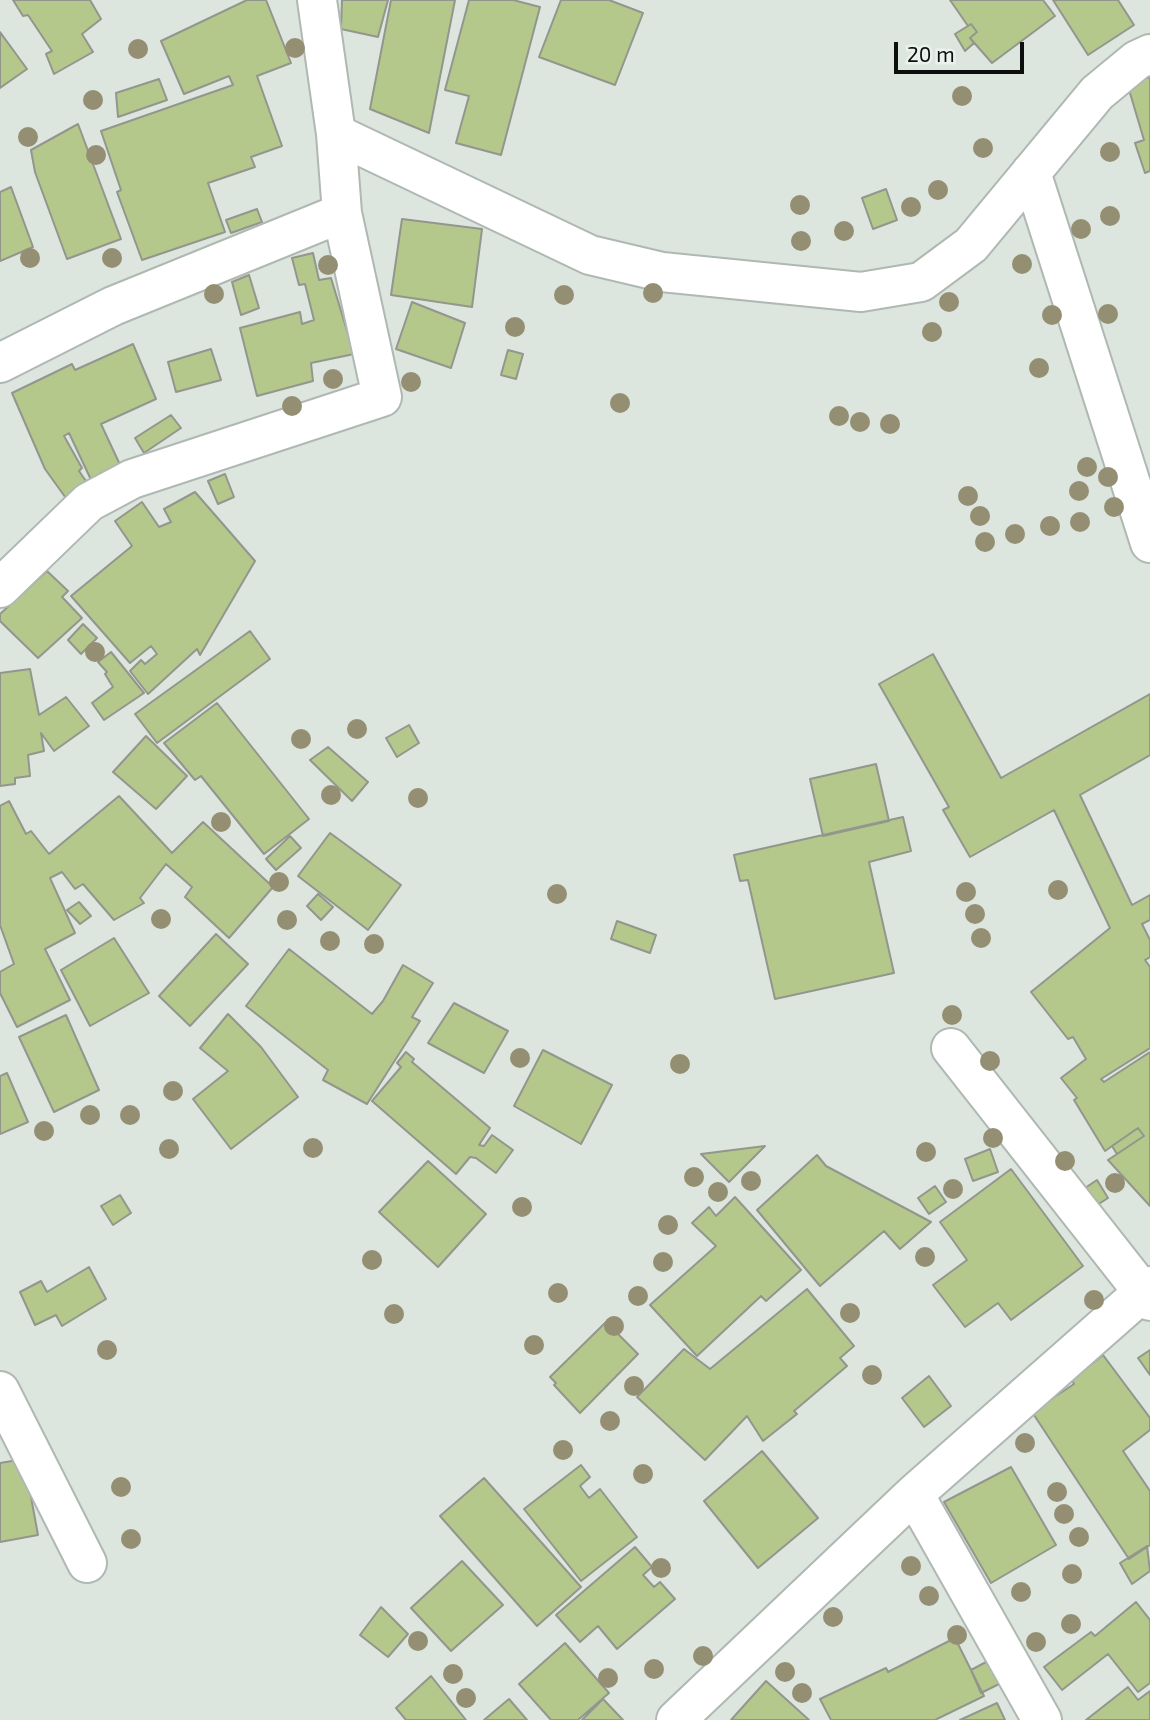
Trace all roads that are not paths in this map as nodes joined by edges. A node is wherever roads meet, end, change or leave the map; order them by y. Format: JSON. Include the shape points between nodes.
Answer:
{"nodes":[{"id":1,"x":317,"y":0,"type":"edge"},
{"id":2,"x":1150,"y":54,"type":"edge"},
{"id":3,"x":336,"y":134,"type":"junction"},
{"id":4,"x":1031,"y":172,"type":"junction"},
{"id":5,"x":342,"y":213,"type":"junction"},
{"id":6,"x":0,"y":363,"type":"edge"},
{"id":7,"x":1150,"y":543,"type":"edge"},
{"id":8,"x":0,"y":588,"type":"edge"},
{"id":9,"x":951,"y":1048,"type":"dead end"},
{"id":10,"x":1148,"y":1293,"type":"edge"},
{"id":11,"x":0,"y":1391,"type":"edge"},
{"id":12,"x":914,"y":1494,"type":"junction"},
{"id":13,"x":87,"y":1563,"type":"dead end"},
{"id":14,"x":676,"y":1720,"type":"edge"},
{"id":15,"x":1042,"y":1720,"type":"edge"}],
"edges":[{"from":1,"to":3,"type":"street"},
{"from":2,"to":4,"type":"street","via":[[1097,93]]},
{"from":3,"to":4,"type":"street","via":[[590,255],[662,272],[861,292],[921,282],[971,245]]},
{"from":3,"to":5,"type":"street"},
{"from":4,"to":7,"type":"street"},
{"from":5,"to":6,"type":"street","via":[[113,306]]},
{"from":5,"to":8,"type":"street","via":[[382,397],[132,479],[89,502]]},
{"from":9,"to":10,"type":"street"},
{"from":10,"to":12,"type":"street"},
{"from":11,"to":13,"type":"street"},
{"from":12,"to":14,"type":"street"},
{"from":12,"to":15,"type":"street"}]}
